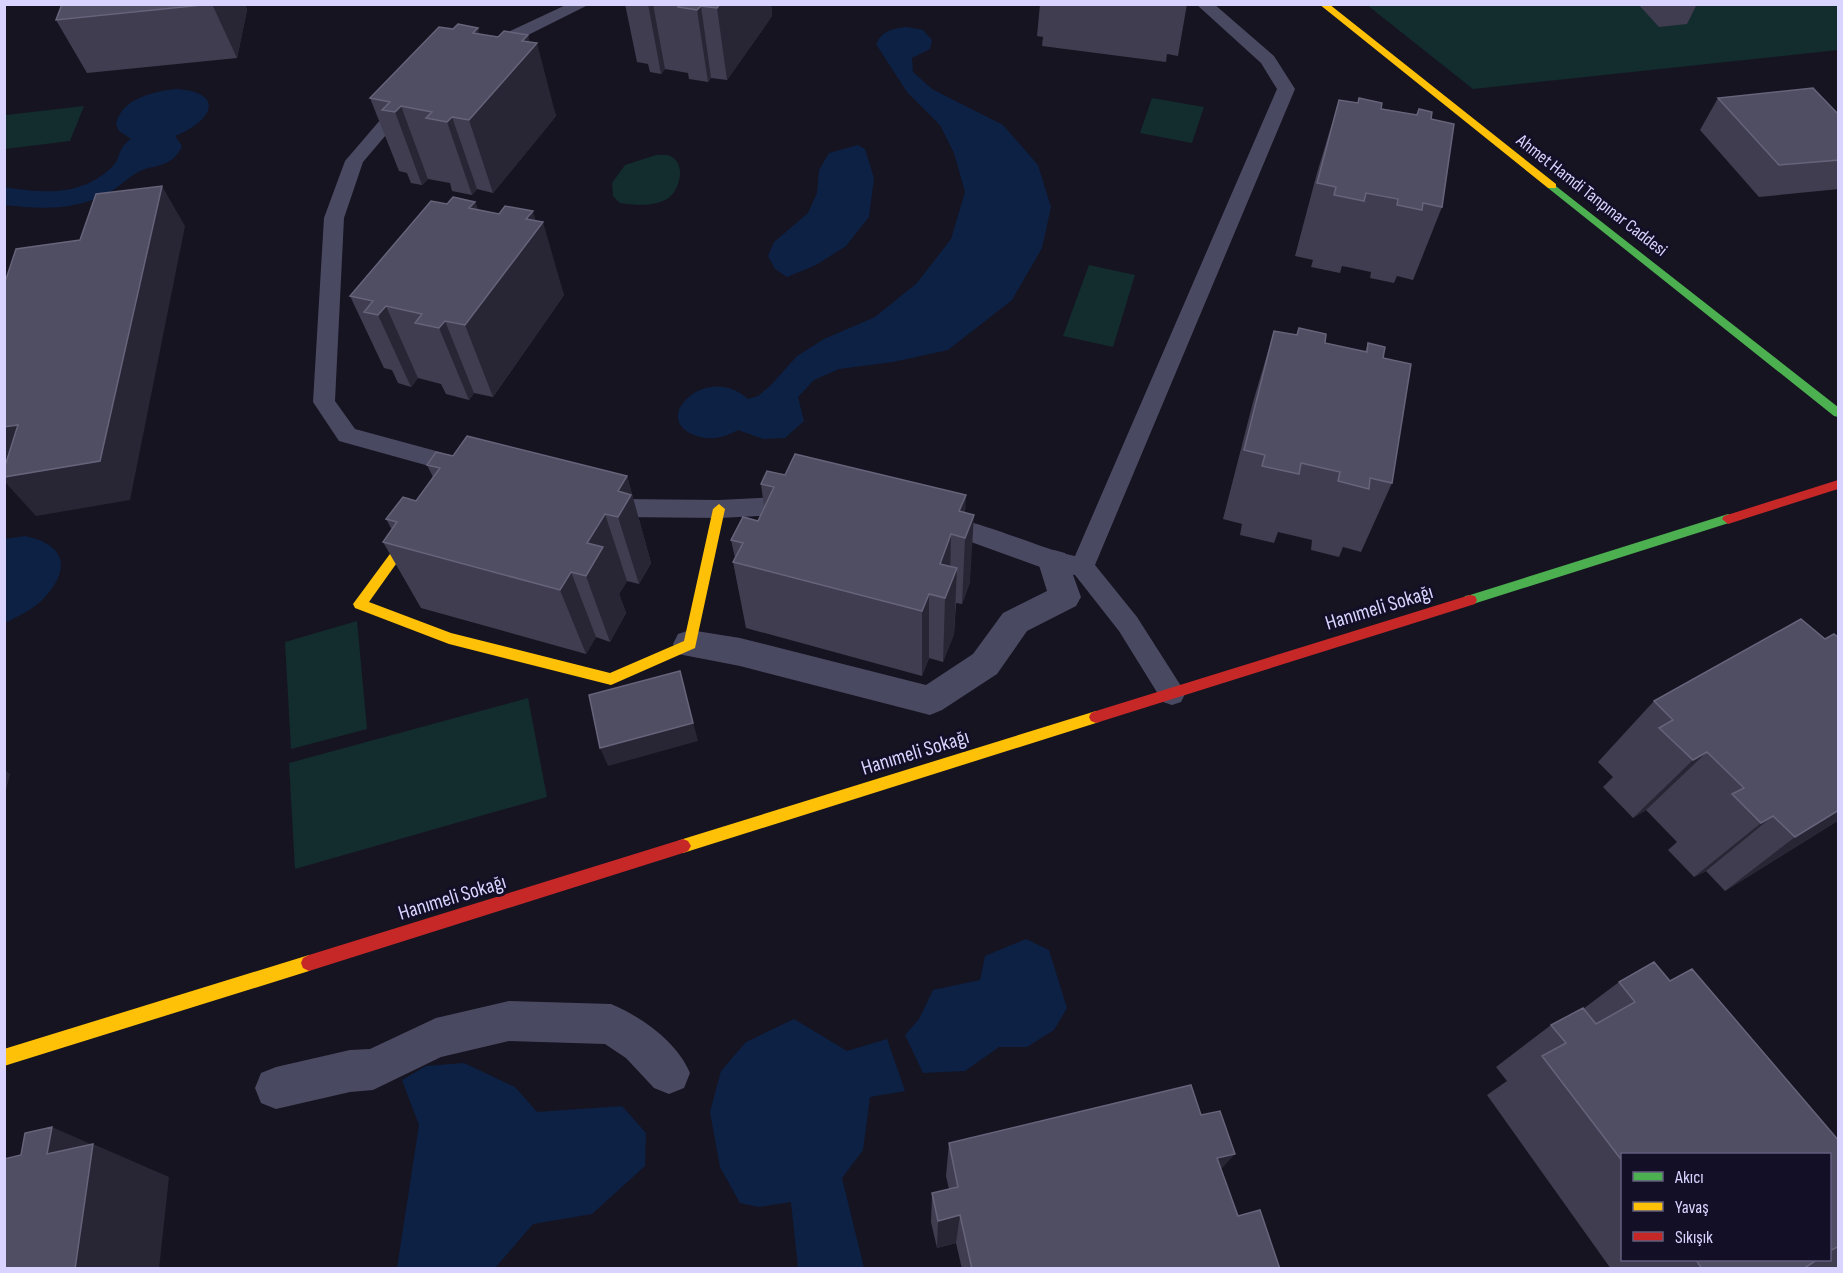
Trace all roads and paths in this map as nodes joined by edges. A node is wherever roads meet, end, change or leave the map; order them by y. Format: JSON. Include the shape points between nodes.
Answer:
{"nodes":[{"id":1,"x":582,"y":4,"type":"edge"},
{"id":2,"x":1204,"y":4,"type":"edge"},
{"id":3,"x":1323,"y":4,"type":"edge"},
{"id":4,"x":468,"y":57,"type":"edge"},
{"id":5,"x":421,"y":87,"type":"edge"},
{"id":6,"x":1839,"y":414,"type":"edge"},
{"id":7,"x":484,"y":472,"type":"edge"},
{"id":8,"x":1839,"y":485,"type":"edge"},
{"id":9,"x":586,"y":499,"type":"edge"},
{"id":10,"x":821,"y":503,"type":"edge"},
{"id":11,"x":719,"y":509,"type":"junction"},
{"id":12,"x":427,"y":512,"type":"edge"},
{"id":13,"x":915,"y":520,"type":"edge"},
{"id":14,"x":1068,"y":565,"type":"junction"},
{"id":15,"x":690,"y":644,"type":"junction"},
{"id":16,"x":1172,"y":694,"type":"junction"},
{"id":17,"x":4,"y":1058,"type":"edge"},
{"id":18,"x":669,"y":1073,"type":"dead end"},
{"id":19,"x":276,"y":1088,"type":"dead end"}],
"edges":[{"from":1,"to":4,"type":"lane"},
{"from":2,"to":14,"type":"lane","via":[[1268,60],[1286,89]]},
{"from":3,"to":6,"type":"street","name":"Ahmet Hamdi Tanpınar Caddesi"},
{"from":5,"to":7,"type":"lane","via":[[354,161],[334,218],[324,402],[347,435],[458,470]]},
{"from":8,"to":16,"type":"street","name":"Hanımeli Sokağı"},
{"from":9,"to":11,"type":"lane","via":[[621,508]]},
{"from":10,"to":11,"type":"lane"},
{"from":11,"to":15,"type":"street"},
{"from":12,"to":15,"type":"street","via":[[360,604],[448,638],[611,679]]},
{"from":13,"to":14,"type":"lane","via":[[962,529]]},
{"from":14,"to":15,"type":"street","via":[[1065,597],[1015,622],[985,664],[930,700],[740,652]]},
{"from":14,"to":16,"type":"lane","via":[[1128,624]]},
{"from":16,"to":17,"type":"street","name":"Hanımeli Sokağı"},
{"from":18,"to":19,"type":"street","via":[[640,1044],[611,1024],[509,1021],[436,1038],[373,1069]]}]}
